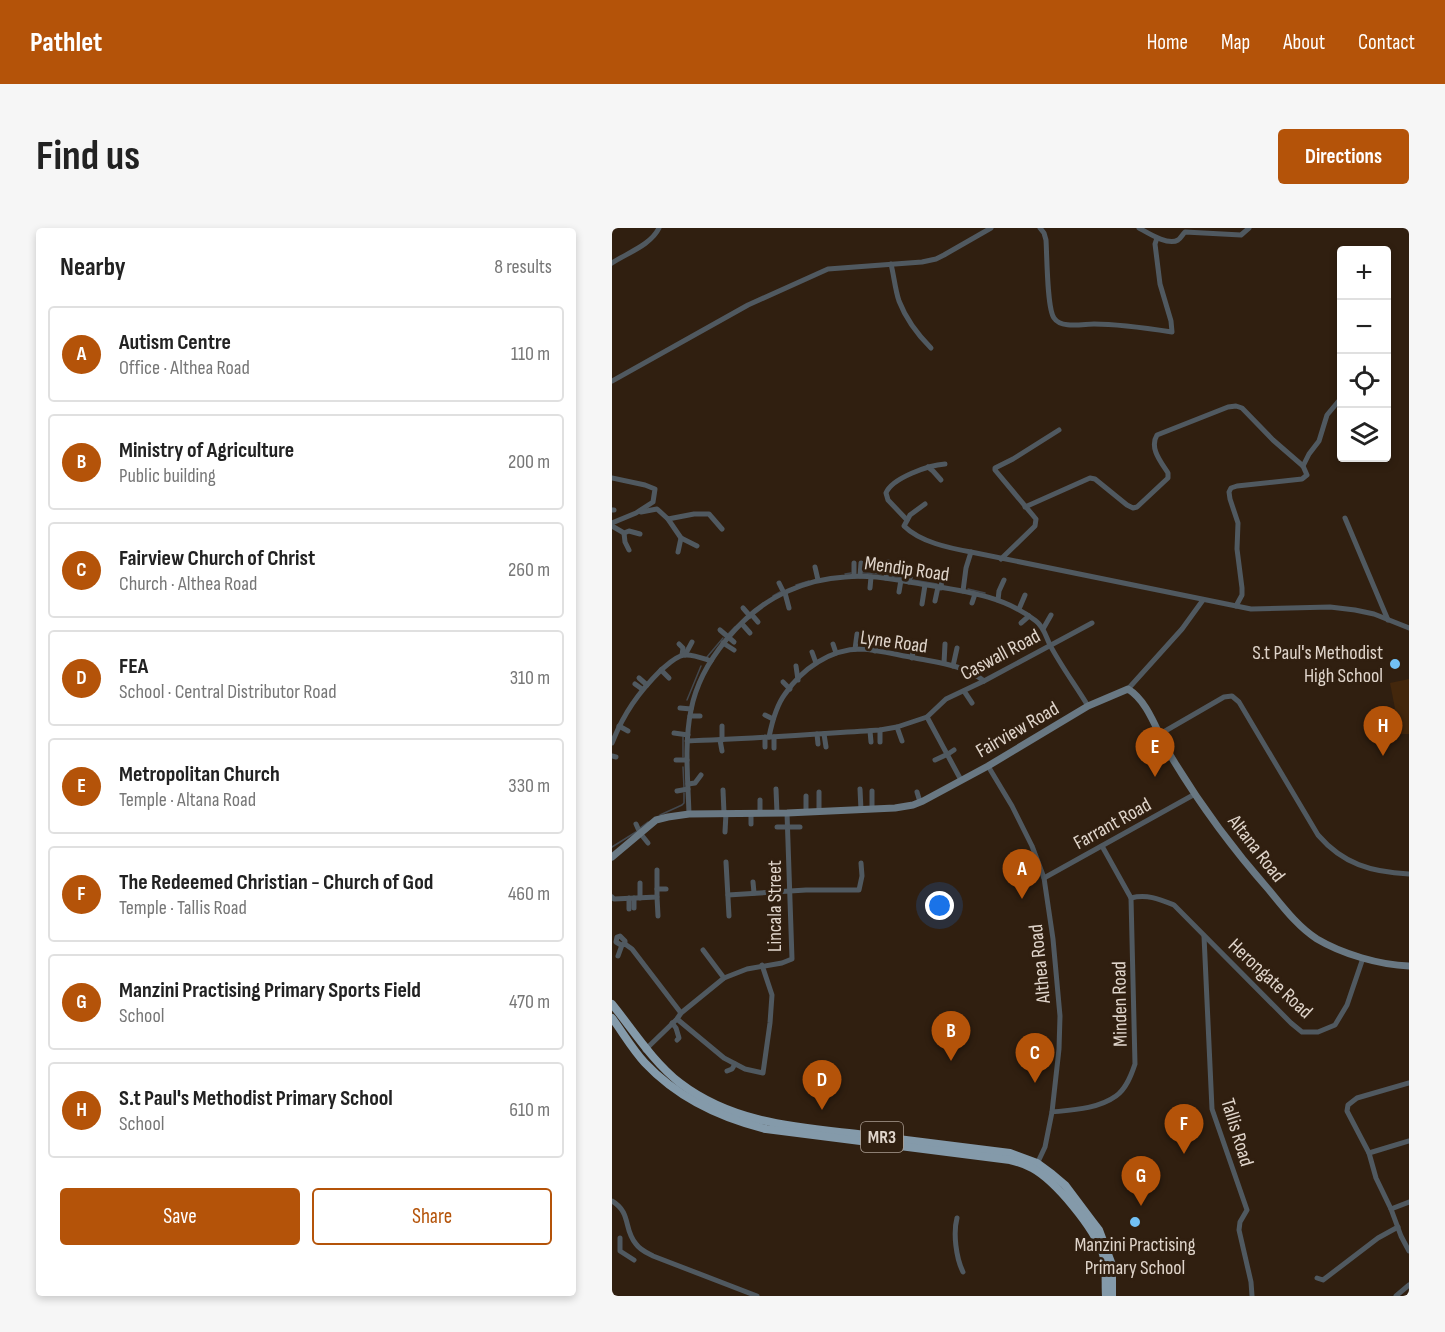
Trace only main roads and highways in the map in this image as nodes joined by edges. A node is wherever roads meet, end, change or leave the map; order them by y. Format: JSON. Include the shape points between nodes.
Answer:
{"nodes":[{"id":1,"x":1128,"y":689,"type":"joint"},
{"id":2,"x":612,"y":857,"type":"edge"},
{"id":3,"x":1409,"y":966,"type":"edge"},
{"id":4,"x":613,"y":1006,"type":"edge"},
{"id":5,"x":612,"y":1018,"type":"edge"},
{"id":6,"x":1036,"y":1166,"type":"junction"},
{"id":7,"x":1106,"y":1296,"type":"edge"},
{"id":8,"x":1112,"y":1296,"type":"edge"}],
"edges":[{"from":1,"to":2,"type":"main road","name":"Fairview Road","via":[[1089,706],[920,802],[861,810],[689,814],[656,820]]},
{"from":1,"to":3,"type":"main road","name":"Altana Road","via":[[1140,698],[1168,752],[1240,856],[1301,926],[1331,946],[1363,958]]},
{"from":4,"to":6,"type":"highway","number":"MR3","via":[[667,1072],[688,1089],[751,1118],[1011,1153]]},
{"from":5,"to":6,"type":"highway","number":"MR3","via":[[658,1075],[686,1096],[748,1125]]},
{"from":6,"to":7,"type":"highway","number":"MR3","via":[[1092,1232],[1103,1254]]},
{"from":6,"to":8,"type":"highway","number":"MR3","via":[[1065,1185],[1099,1230],[1112,1266]]}]}
